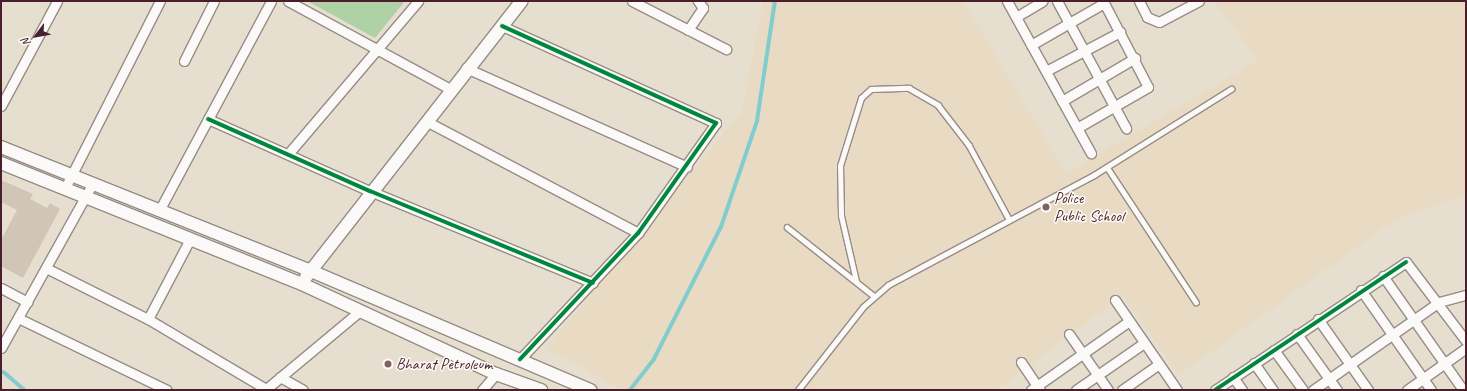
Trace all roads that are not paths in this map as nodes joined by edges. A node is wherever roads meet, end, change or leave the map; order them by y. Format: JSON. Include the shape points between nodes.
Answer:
{"nodes":[{"id":1,"x":57,"y":1,"type":"edge"},
{"id":2,"x":160,"y":1,"type":"edge"},
{"id":3,"x":214,"y":1,"type":"edge"},
{"id":4,"x":271,"y":1,"type":"edge"},
{"id":5,"x":288,"y":1,"type":"edge"},
{"id":6,"x":418,"y":1,"type":"edge"},
{"id":7,"x":522,"y":1,"type":"edge"},
{"id":8,"x":632,"y":1,"type":"edge"},
{"id":9,"x":698,"y":1,"type":"edge"},
{"id":10,"x":1007,"y":1,"type":"edge"},
{"id":11,"x":1043,"y":1,"type":"edge"},
{"id":12,"x":1057,"y":1,"type":"edge"},
{"id":13,"x":1139,"y":1,"type":"edge"},
{"id":14,"x":1199,"y":1,"type":"edge"},
{"id":15,"x":1104,"y":2,"type":"edge"},
{"id":16,"x":1016,"y":17,"type":"junction"},
{"id":17,"x":1069,"y":23,"type":"junction"},
{"id":18,"x":502,"y":26,"type":"junction"},
{"id":19,"x":688,"y":30,"type":"junction"},
{"id":20,"x":1120,"y":32,"type":"junction"},
{"id":21,"x":1031,"y":45,"type":"junction"},
{"id":22,"x":726,"y":49,"type":"dead end"},
{"id":23,"x":377,"y":50,"type":"junction"},
{"id":24,"x":1084,"y":51,"type":"junction"},
{"id":25,"x":1135,"y":58,"type":"junction"},
{"id":26,"x":184,"y":61,"type":"dead end"},
{"id":27,"x":466,"y":68,"type":"junction"},
{"id":28,"x":1046,"y":71,"type":"junction"},
{"id":29,"x":1100,"y":79,"type":"junction"},
{"id":30,"x":450,"y":89,"type":"junction"},
{"id":31,"x":1231,"y":89,"type":"dead end"},
{"id":32,"x":1062,"y":101,"type":"junction"},
{"id":33,"x":1,"y":106,"type":"edge"},
{"id":34,"x":1115,"y":108,"type":"junction"},
{"id":35,"x":208,"y":119,"type":"junction"},
{"id":36,"x":426,"y":121,"type":"junction"},
{"id":37,"x":1077,"y":128,"type":"junction"},
{"id":38,"x":1126,"y":128,"type":"dead end"},
{"id":39,"x":1,"y":147,"type":"edge"},
{"id":40,"x":1092,"y":153,"type":"dead end"},
{"id":41,"x":288,"y":154,"type":"junction"},
{"id":42,"x":1,"y":163,"type":"edge"},
{"id":43,"x":686,"y":167,"type":"junction"},
{"id":44,"x":1107,"y":167,"type":"junction"},
{"id":45,"x":70,"y":174,"type":"junction"},
{"id":46,"x":93,"y":183,"type":"junction"},
{"id":47,"x":65,"y":188,"type":"junction"},
{"id":48,"x":370,"y":191,"type":"junction"},
{"id":49,"x":88,"y":197,"type":"junction"},
{"id":50,"x":160,"y":209,"type":"junction"},
{"id":51,"x":1009,"y":219,"type":"junction"},
{"id":52,"x":787,"y":227,"type":"dead end"},
{"id":53,"x":638,"y":233,"type":"junction"},
{"id":54,"x":190,"y":239,"type":"junction"},
{"id":55,"x":46,"y":268,"type":"junction"},
{"id":56,"x":309,"y":270,"type":"junction"},
{"id":57,"x":1383,"y":276,"type":"junction"},
{"id":58,"x":856,"y":282,"type":"junction"},
{"id":59,"x":593,"y":283,"type":"junction"},
{"id":60,"x":302,"y":284,"type":"junction"},
{"id":61,"x":1,"y":288,"type":"edge"},
{"id":62,"x":1361,"y":290,"type":"junction"},
{"id":63,"x":1466,"y":295,"type":"edge"},
{"id":64,"x":874,"y":296,"type":"junction"},
{"id":65,"x":1115,"y":300,"type":"dead end"},
{"id":66,"x":27,"y":302,"type":"junction"},
{"id":67,"x":1196,"y":302,"type":"dead end"},
{"id":68,"x":1439,"y":302,"type":"junction"},
{"id":69,"x":361,"y":310,"type":"junction"},
{"id":70,"x":18,"y":318,"type":"junction"},
{"id":71,"x":148,"y":319,"type":"junction"},
{"id":72,"x":1318,"y":319,"type":"junction"},
{"id":73,"x":1414,"y":320,"type":"junction"},
{"id":74,"x":1129,"y":321,"type":"junction"},
{"id":75,"x":1069,"y":334,"type":"dead end"},
{"id":76,"x":1297,"y":334,"type":"junction"},
{"id":77,"x":1392,"y":335,"type":"junction"},
{"id":78,"x":1466,"y":341,"type":"edge"},
{"id":79,"x":1144,"y":343,"type":"junction"},
{"id":80,"x":1,"y":348,"type":"edge"},
{"id":81,"x":1466,"y":348,"type":"edge"},
{"id":82,"x":1274,"y":350,"type":"junction"},
{"id":83,"x":1083,"y":354,"type":"junction"},
{"id":84,"x":520,"y":359,"type":"junction"},
{"id":85,"x":1021,"y":362,"type":"dead end"},
{"id":86,"x":1254,"y":363,"type":"junction"},
{"id":87,"x":1444,"y":363,"type":"junction"},
{"id":88,"x":1159,"y":364,"type":"junction"},
{"id":89,"x":1350,"y":364,"type":"junction"},
{"id":90,"x":496,"y":374,"type":"junction"},
{"id":91,"x":1097,"y":375,"type":"junction"},
{"id":92,"x":280,"y":378,"type":"junction"},
{"id":93,"x":1233,"y":378,"type":"junction"},
{"id":94,"x":1423,"y":378,"type":"junction"},
{"id":95,"x":1329,"y":379,"type":"junction"},
{"id":96,"x":1036,"y":389,"type":"edge"},
{"id":97,"x":1173,"y":389,"type":"edge"},
{"id":98,"x":167,"y":390,"type":"edge"},
{"id":99,"x":265,"y":390,"type":"edge"},
{"id":100,"x":303,"y":390,"type":"edge"},
{"id":101,"x":482,"y":390,"type":"edge"},
{"id":102,"x":541,"y":390,"type":"edge"},
{"id":103,"x":590,"y":390,"type":"edge"},
{"id":104,"x":798,"y":390,"type":"edge"},
{"id":105,"x":1076,"y":390,"type":"edge"},
{"id":106,"x":1108,"y":390,"type":"edge"},
{"id":107,"x":1122,"y":390,"type":"edge"},
{"id":108,"x":1215,"y":390,"type":"edge"},
{"id":109,"x":1242,"y":390,"type":"edge"},
{"id":110,"x":1273,"y":390,"type":"edge"},
{"id":111,"x":1303,"y":390,"type":"edge"},
{"id":112,"x":1313,"y":390,"type":"edge"},
{"id":113,"x":1337,"y":390,"type":"edge"},
{"id":114,"x":1368,"y":390,"type":"edge"},
{"id":115,"x":1407,"y":390,"type":"edge"},
{"id":116,"x":1431,"y":390,"type":"edge"},
{"id":117,"x":1463,"y":390,"type":"edge"}],
"edges":[{"from":1,"to":33,"type":"street"},
{"from":2,"to":45,"type":"street"},
{"from":3,"to":26,"type":"street"},
{"from":4,"to":35,"type":"street"},
{"from":5,"to":23,"type":"street"},
{"from":6,"to":23,"type":"street"},
{"from":7,"to":18,"type":"main road"},
{"from":8,"to":19,"type":"street"},
{"from":9,"to":19,"type":"street","via":[[703,8]]},
{"from":10,"to":16,"type":"street"},
{"from":11,"to":16,"type":"street"},
{"from":12,"to":17,"type":"street"},
{"from":13,"to":14,"type":"street","via":[[1147,17],[1159,22]]},
{"from":15,"to":17,"type":"street"},
{"from":15,"to":20,"type":"street"},
{"from":16,"to":21,"type":"street"},
{"from":17,"to":21,"type":"street"},
{"from":17,"to":24,"type":"street"},
{"from":18,"to":27,"type":"main road"},
{"from":18,"to":43,"type":"street","via":[[716,124]]},
{"from":19,"to":22,"type":"street"},
{"from":20,"to":24,"type":"street"},
{"from":20,"to":25,"type":"street"},
{"from":21,"to":28,"type":"street"},
{"from":23,"to":30,"type":"street"},
{"from":23,"to":41,"type":"street"},
{"from":24,"to":28,"type":"street"},
{"from":24,"to":29,"type":"street"},
{"from":25,"to":29,"type":"street"},
{"from":25,"to":34,"type":"street","via":[[1148,87]]},
{"from":27,"to":30,"type":"main road"},
{"from":27,"to":43,"type":"street"},
{"from":28,"to":32,"type":"street"},
{"from":29,"to":32,"type":"street"},
{"from":29,"to":34,"type":"street"},
{"from":30,"to":36,"type":"main road"},
{"from":31,"to":44,"type":"lane"},
{"from":32,"to":37,"type":"street"},
{"from":34,"to":37,"type":"street"},
{"from":34,"to":38,"type":"street"},
{"from":35,"to":41,"type":"street"},
{"from":35,"to":50,"type":"street"},
{"from":36,"to":48,"type":"main road"},
{"from":36,"to":53,"type":"street"},
{"from":37,"to":40,"type":"street"},
{"from":39,"to":45,"type":"main road"},
{"from":41,"to":48,"type":"street"},
{"from":42,"to":47,"type":"main road"},
{"from":43,"to":53,"type":"street"},
{"from":44,"to":51,"type":"lane"},
{"from":44,"to":67,"type":"lane"},
{"from":45,"to":46,"type":"main road"},
{"from":45,"to":47,"type":"street"},
{"from":46,"to":49,"type":"street"},
{"from":46,"to":50,"type":"main road"},
{"from":47,"to":49,"type":"main road"},
{"from":48,"to":56,"type":"main road"},
{"from":48,"to":59,"type":"street"},
{"from":49,"to":54,"type":"main road"},
{"from":49,"to":55,"type":"street"},
{"from":50,"to":56,"type":"main road"},
{"from":51,"to":58,"type":"lane","via":[[969,145],[938,105],[908,88],[871,89],[861,98],[840,166],[840,216]]},
{"from":51,"to":64,"type":"lane","via":[[935,257]]},
{"from":52,"to":58,"type":"lane"},
{"from":53,"to":59,"type":"street"},
{"from":54,"to":60,"type":"main road"},
{"from":54,"to":71,"type":"street"},
{"from":55,"to":66,"type":"street"},
{"from":55,"to":71,"type":"street"},
{"from":56,"to":60,"type":"main road"},
{"from":56,"to":84,"type":"main road"},
{"from":57,"to":62,"type":"street"},
{"from":57,"to":68,"type":"street","via":[[1402,263],[1411,263]]},
{"from":57,"to":73,"type":"street"},
{"from":58,"to":64,"type":"lane"},
{"from":59,"to":84,"type":"street"},
{"from":60,"to":69,"type":"main road"},
{"from":61,"to":66,"type":"street"},
{"from":62,"to":72,"type":"street"},
{"from":62,"to":77,"type":"street"},
{"from":63,"to":68,"type":"street"},
{"from":64,"to":104,"type":"lane"},
{"from":65,"to":74,"type":"street"},
{"from":66,"to":70,"type":"street"},
{"from":68,"to":73,"type":"street"},
{"from":68,"to":78,"type":"street"},
{"from":69,"to":90,"type":"main road"},
{"from":69,"to":92,"type":"street"},
{"from":70,"to":80,"type":"street"},
{"from":70,"to":98,"type":"street"},
{"from":71,"to":99,"type":"street"},
{"from":72,"to":76,"type":"street"},
{"from":72,"to":89,"type":"street"},
{"from":73,"to":77,"type":"street"},
{"from":73,"to":87,"type":"street"},
{"from":74,"to":79,"type":"street"},
{"from":74,"to":83,"type":"street"},
{"from":75,"to":83,"type":"street"},
{"from":76,"to":82,"type":"street"},
{"from":76,"to":95,"type":"street"},
{"from":77,"to":89,"type":"street"},
{"from":77,"to":94,"type":"street"},
{"from":79,"to":88,"type":"street"},
{"from":79,"to":91,"type":"street"},
{"from":81,"to":87,"type":"street"},
{"from":82,"to":86,"type":"street"},
{"from":82,"to":111,"type":"street"},
{"from":83,"to":91,"type":"street"},
{"from":83,"to":96,"type":"street"},
{"from":84,"to":103,"type":"main road"},
{"from":85,"to":96,"type":"street"},
{"from":86,"to":93,"type":"street"},
{"from":86,"to":110,"type":"street"},
{"from":87,"to":94,"type":"street"},
{"from":87,"to":117,"type":"street"},
{"from":88,"to":97,"type":"street"},
{"from":88,"to":107,"type":"street"},
{"from":89,"to":95,"type":"street"},
{"from":89,"to":114,"type":"street"},
{"from":90,"to":101,"type":"street"},
{"from":90,"to":102,"type":"main road"},
{"from":91,"to":105,"type":"street"},
{"from":91,"to":106,"type":"street"},
{"from":92,"to":99,"type":"street"},
{"from":92,"to":100,"type":"street"},
{"from":93,"to":108,"type":"street"},
{"from":93,"to":109,"type":"street"},
{"from":94,"to":115,"type":"street"},
{"from":94,"to":116,"type":"street"},
{"from":95,"to":112,"type":"street"},
{"from":95,"to":113,"type":"street"}]}
